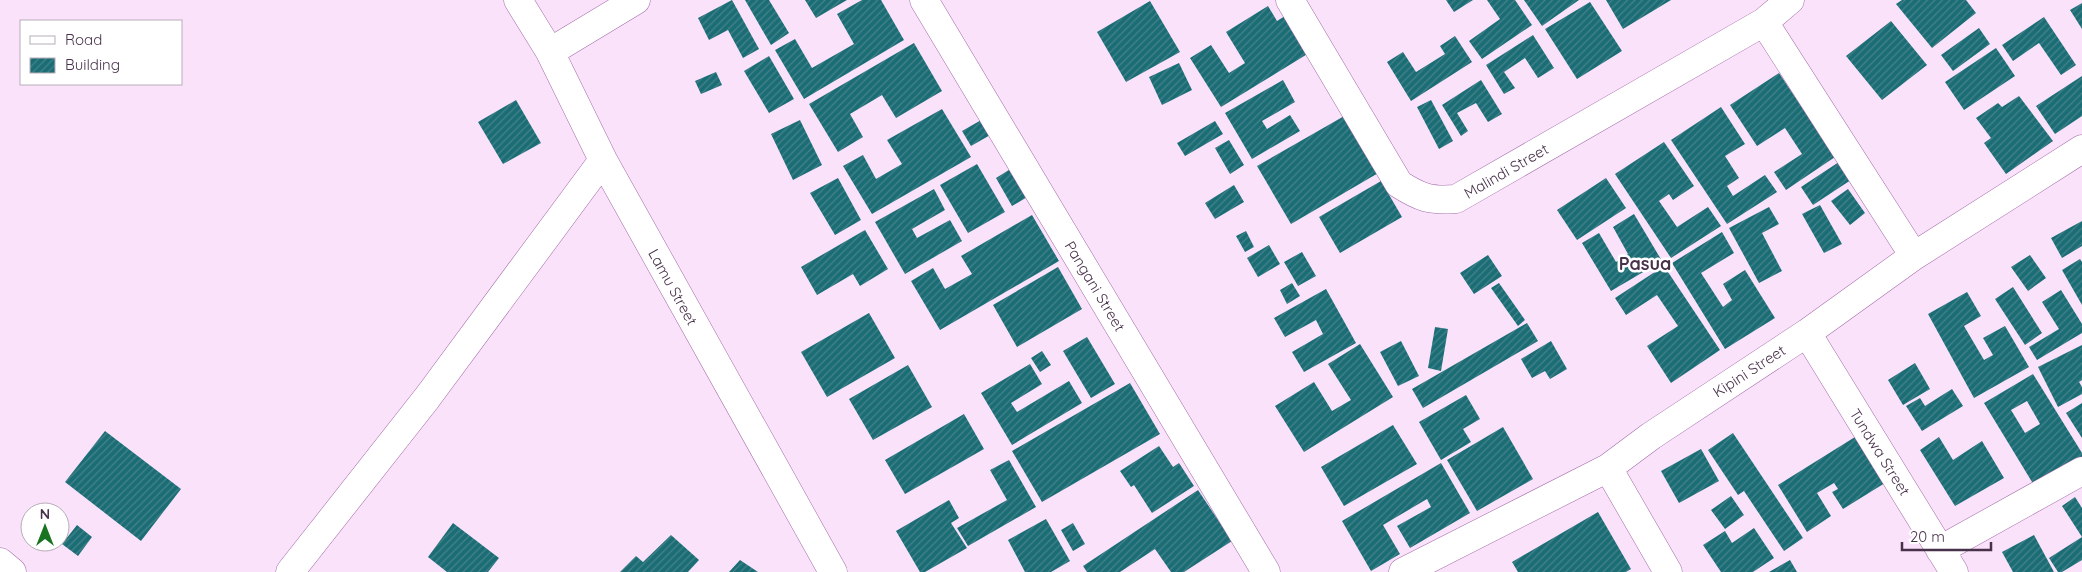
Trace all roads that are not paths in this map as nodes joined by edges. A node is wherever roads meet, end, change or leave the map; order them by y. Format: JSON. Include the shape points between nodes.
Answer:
{"nodes":[{"id":1,"x":518,"y":0,"type":"edge"},
{"id":2,"x":636,"y":0,"type":"edge"},
{"id":3,"x":924,"y":0,"type":"edge"},
{"id":4,"x":1290,"y":0,"type":"edge"},
{"id":5,"x":1790,"y":0,"type":"edge"},
{"id":6,"x":1764,"y":22,"type":"junction"},
{"id":7,"x":550,"y":52,"type":"junction"},
{"id":8,"x":2082,"y":149,"type":"edge"},
{"id":9,"x":602,"y":160,"type":"junction"},
{"id":10,"x":1914,"y":256,"type":"junction"},
{"id":11,"x":1807,"y":333,"type":"junction"},
{"id":12,"x":1608,"y":468,"type":"junction"},
{"id":13,"x":2082,"y":471,"type":"edge"},
{"id":14,"x":1947,"y":561,"type":"edge"},
{"id":15,"x":0,"y":562,"type":"edge"},
{"id":16,"x":12,"y":572,"type":"edge"},
{"id":17,"x":290,"y":572,"type":"edge"},
{"id":18,"x":833,"y":572,"type":"edge"},
{"id":19,"x":1266,"y":572,"type":"edge"},
{"id":20,"x":1404,"y":572,"type":"edge"},
{"id":21,"x":1668,"y":572,"type":"edge"}],
"edges":[{"from":1,"to":7,"type":"street","name":"Lamu Street"},
{"from":2,"to":7,"type":"street"},
{"from":3,"to":19,"type":"street","name":"Pangani Street"},
{"from":4,"to":6,"type":"street","name":"Malindi Street","via":[[1399,184],[1417,196],[1435,201],[1456,199]]},
{"from":5,"to":6,"type":"street","name":"Malindi Street"},
{"from":6,"to":10,"type":"street"},
{"from":7,"to":9,"type":"street","name":"Lamu Street"},
{"from":8,"to":10,"type":"street","name":"Kipini Street"},
{"from":9,"to":17,"type":"street","via":[[427,398]]},
{"from":9,"to":18,"type":"street","name":"Lamu Street"},
{"from":10,"to":11,"type":"street","name":"Kipini Street"},
{"from":11,"to":12,"type":"street","name":"Kipini Street"},
{"from":11,"to":14,"type":"street","name":"Tundwa Street"},
{"from":12,"to":20,"type":"street","name":"Kipini Street"},
{"from":12,"to":21,"type":"street"},
{"from":13,"to":14,"type":"street"},
{"from":15,"to":16,"type":"street"}]}
